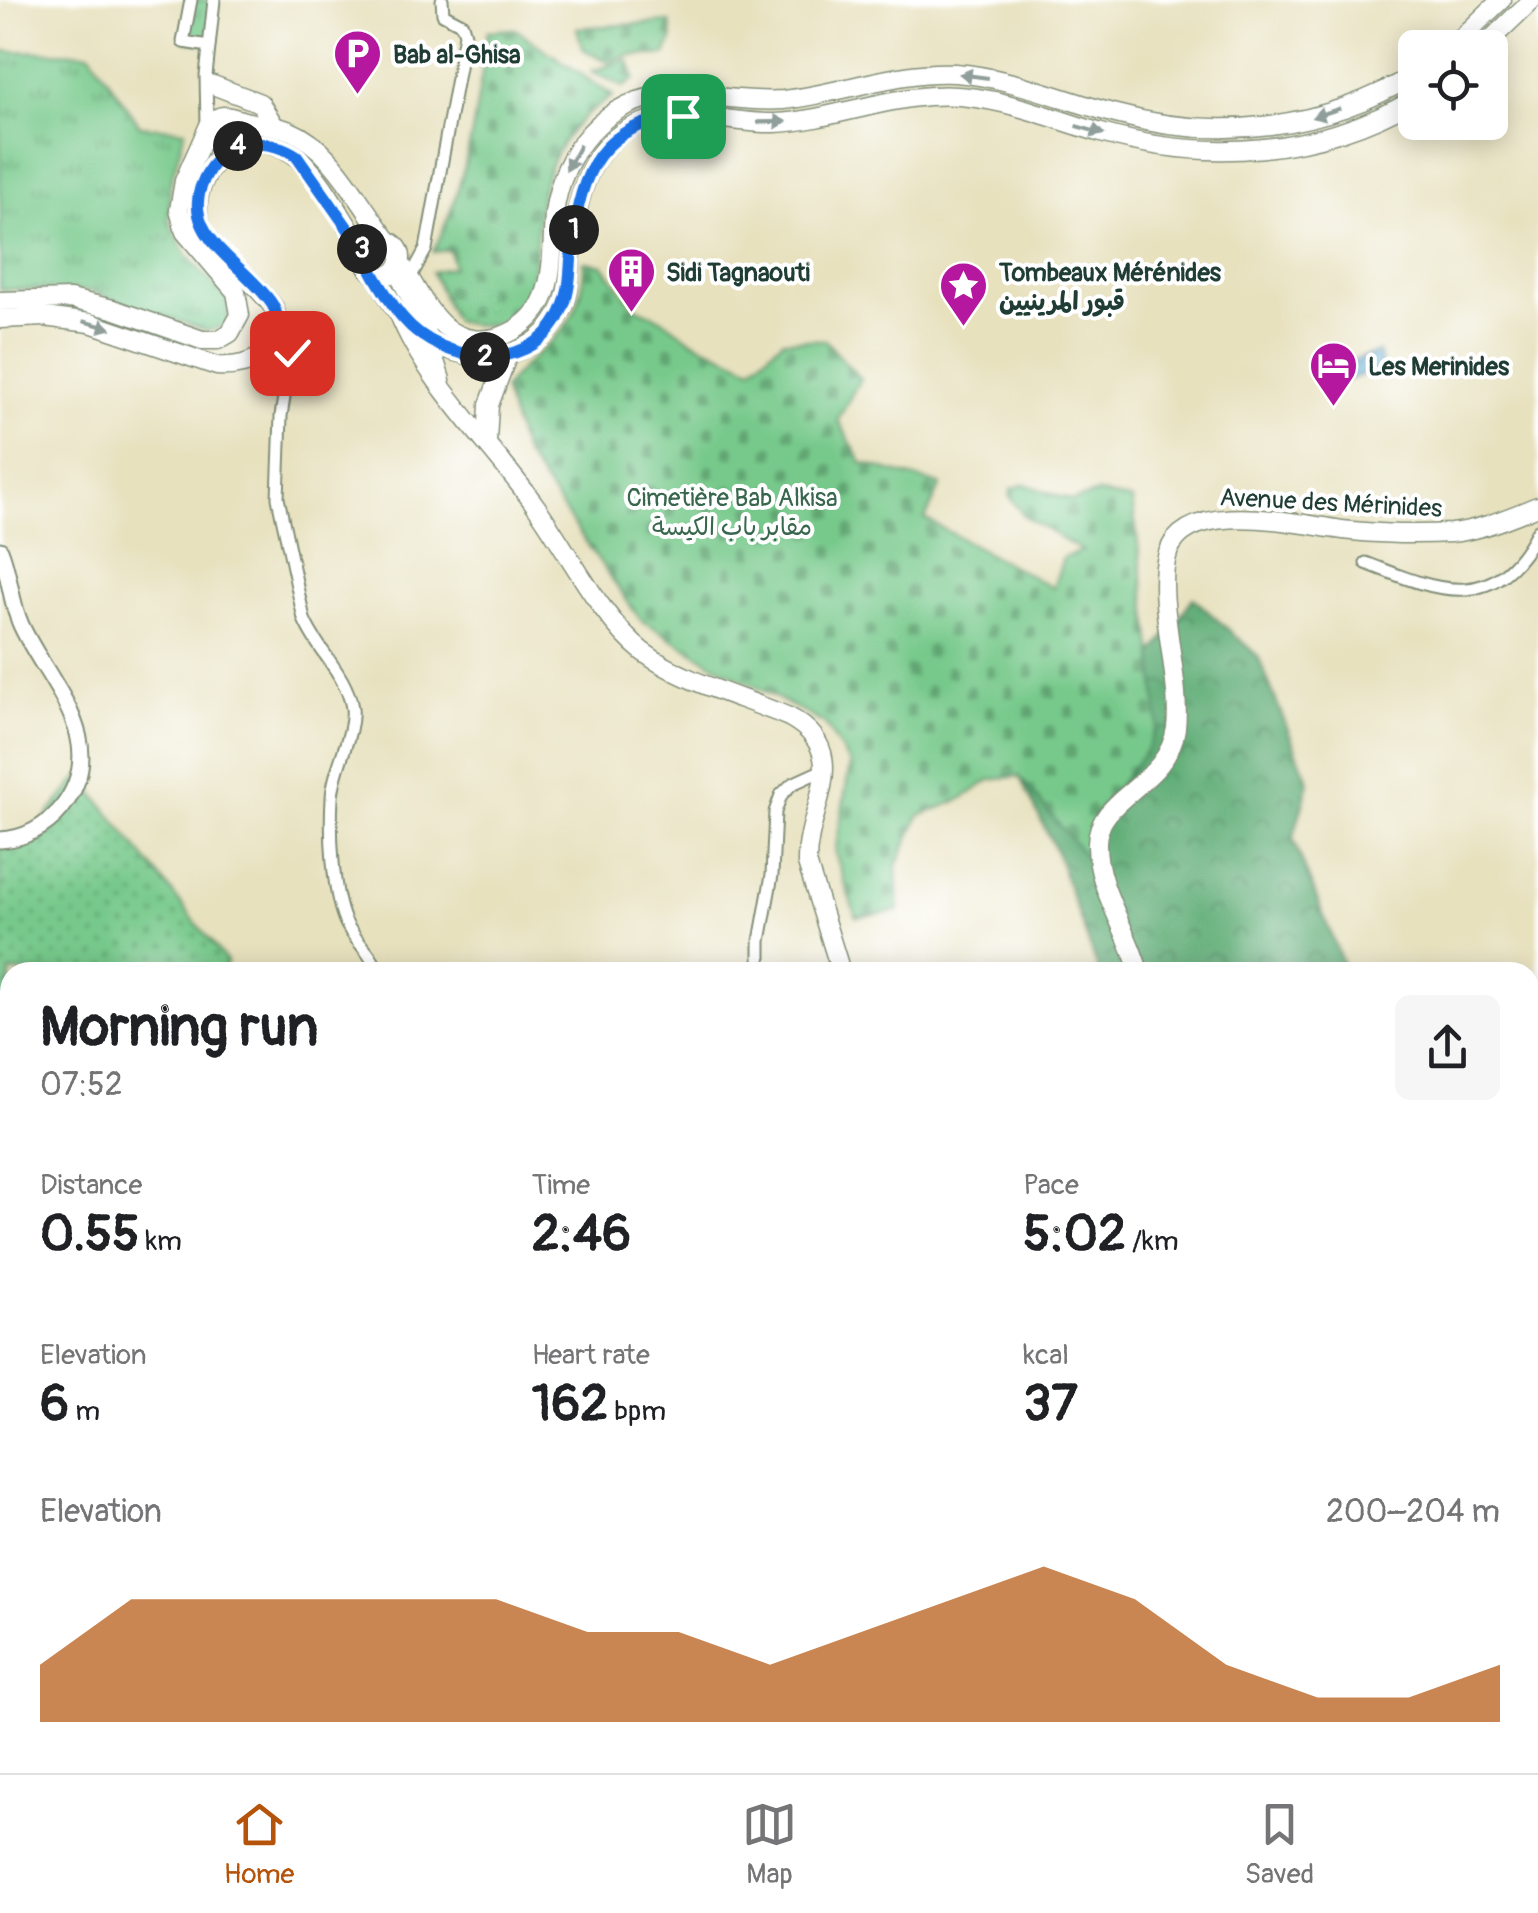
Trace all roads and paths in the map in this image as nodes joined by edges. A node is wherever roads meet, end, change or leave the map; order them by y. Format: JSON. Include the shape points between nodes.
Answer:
{"nodes":[{"id":1,"x":190,"y":0,"type":"edge"},
{"id":2,"x":214,"y":0,"type":"edge"},
{"id":3,"x":442,"y":0,"type":"edge"},
{"id":4,"x":1501,"y":0,"type":"edge"},
{"id":5,"x":1532,"y":0,"type":"edge"},
{"id":6,"x":1470,"y":30,"type":"edge"},
{"id":7,"x":1501,"y":30,"type":"edge"},
{"id":8,"x":209,"y":46,"type":"junction"},
{"id":9,"x":210,"y":80,"type":"junction"},
{"id":10,"x":1398,"y":82,"type":"edge"},
{"id":11,"x":1398,"y":109,"type":"edge"},
{"id":12,"x":237,"y":118,"type":"junction"},
{"id":13,"x":274,"y":125,"type":"junction"},
{"id":14,"x":207,"y":130,"type":"junction"},
{"id":15,"x":387,"y":239,"type":"junction"},
{"id":16,"x":365,"y":253,"type":"junction"},
{"id":17,"x":402,"y":271,"type":"junction"},
{"id":18,"x":376,"y":275,"type":"junction"},
{"id":19,"x":0,"y":302,"type":"edge"},
{"id":20,"x":398,"y":314,"type":"junction"},
{"id":21,"x":0,"y":319,"type":"edge"},
{"id":22,"x":278,"y":330,"type":"junction"},
{"id":23,"x":430,"y":341,"type":"junction"},
{"id":24,"x":508,"y":354,"type":"junction"},
{"id":25,"x":442,"y":385,"type":"junction"},
{"id":26,"x":487,"y":442,"type":"junction"},
{"id":27,"x":1538,"y":506,"type":"edge"},
{"id":28,"x":1538,"y":530,"type":"edge"},
{"id":29,"x":0,"y":550,"type":"edge"},
{"id":30,"x":1366,"y":563,"type":"dead end"},
{"id":31,"x":825,"y":769,"type":"junction"},
{"id":32,"x":0,"y":840,"type":"edge"},
{"id":33,"x":375,"y":962,"type":"edge"},
{"id":34,"x":760,"y":962,"type":"edge"},
{"id":35,"x":838,"y":962,"type":"edge"},
{"id":36,"x":1135,"y":962,"type":"edge"}],
"edges":[{"from":1,"to":8,"type":"street","via":[[183,42]]},
{"from":2,"to":8,"type":"street"},
{"from":3,"to":17,"type":"street","via":[[443,14],[462,24],[465,34],[426,249]]},
{"from":4,"to":6,"type":"main road"},
{"from":5,"to":7,"type":"main road"},
{"from":8,"to":9,"type":"street"},
{"from":9,"to":12,"type":"street"},
{"from":9,"to":13,"type":"main road","via":[[260,104]]},
{"from":9,"to":14,"type":"street"},
{"from":10,"to":17,"type":"main road","one_way":true,"via":[[1320,116],[1238,129],[1150,122],[960,74],[892,77],[782,100],[650,98],[610,114],[573,156],[557,196],[546,291],[524,324],[494,338],[457,334],[440,323]]},
{"from":24,"to":11,"type":"main road","one_way":true,"via":[[544,335],[564,304],[577,201],[595,161],[618,134],[648,121],[683,116],[785,122],[912,98],[969,96],[1139,142],[1220,152],[1336,135]]},
{"from":12,"to":13,"type":"main road"},
{"from":12,"to":14,"type":"main road","via":[[217,116]]},
{"from":13,"to":15,"type":"main road","via":[[316,147]]},
{"from":14,"to":19,"type":"main road","via":[[179,210],[185,232],[236,292],[240,315],[230,333],[202,340],[70,299]]},
{"from":15,"to":16,"type":"main road"},
{"from":15,"to":17,"type":"main road","via":[[399,247]]},
{"from":16,"to":18,"type":"main road"},
{"from":16,"to":22,"type":"main road","via":[[297,156],[271,144],[233,148],[204,180],[198,216],[208,237],[274,308]]},
{"from":17,"to":18,"type":"main road"},
{"from":17,"to":23,"type":"main road"},
{"from":18,"to":20,"type":"main road"},
{"from":20,"to":23,"type":"main road"},
{"from":20,"to":25,"type":"main road"},
{"from":21,"to":22,"type":"main road","one_way":true,"via":[[90,323],[226,367],[257,360]]},
{"from":22,"to":33,"type":"street","via":[[292,353],[281,416],[280,518],[304,619],[352,709],[332,797],[332,833],[346,924]]},
{"from":23,"to":24,"type":"main road","via":[[472,357]]},
{"from":23,"to":25,"type":"main road"},
{"from":24,"to":26,"type":"main road","via":[[489,405]]},
{"from":25,"to":26,"type":"main road"},
{"from":26,"to":31,"type":"main road","via":[[641,650],[808,728],[818,739]]},
{"from":27,"to":36,"type":"main road","name":"Avenue des Mérinides","via":[[1448,533],[1354,532],[1230,519],[1200,523],[1176,541],[1166,574],[1175,732],[1158,769],[1114,806],[1096,840]]},
{"from":28,"to":30,"type":"street","via":[[1493,583],[1474,589],[1447,591]]},
{"from":29,"to":32,"type":"street","via":[[17,616],[65,700],[81,747],[79,774],[56,814],[26,834]]},
{"from":31,"to":34,"type":"street","via":[[792,784],[775,812]]},
{"from":31,"to":35,"type":"main road","via":[[807,863]]}]}
